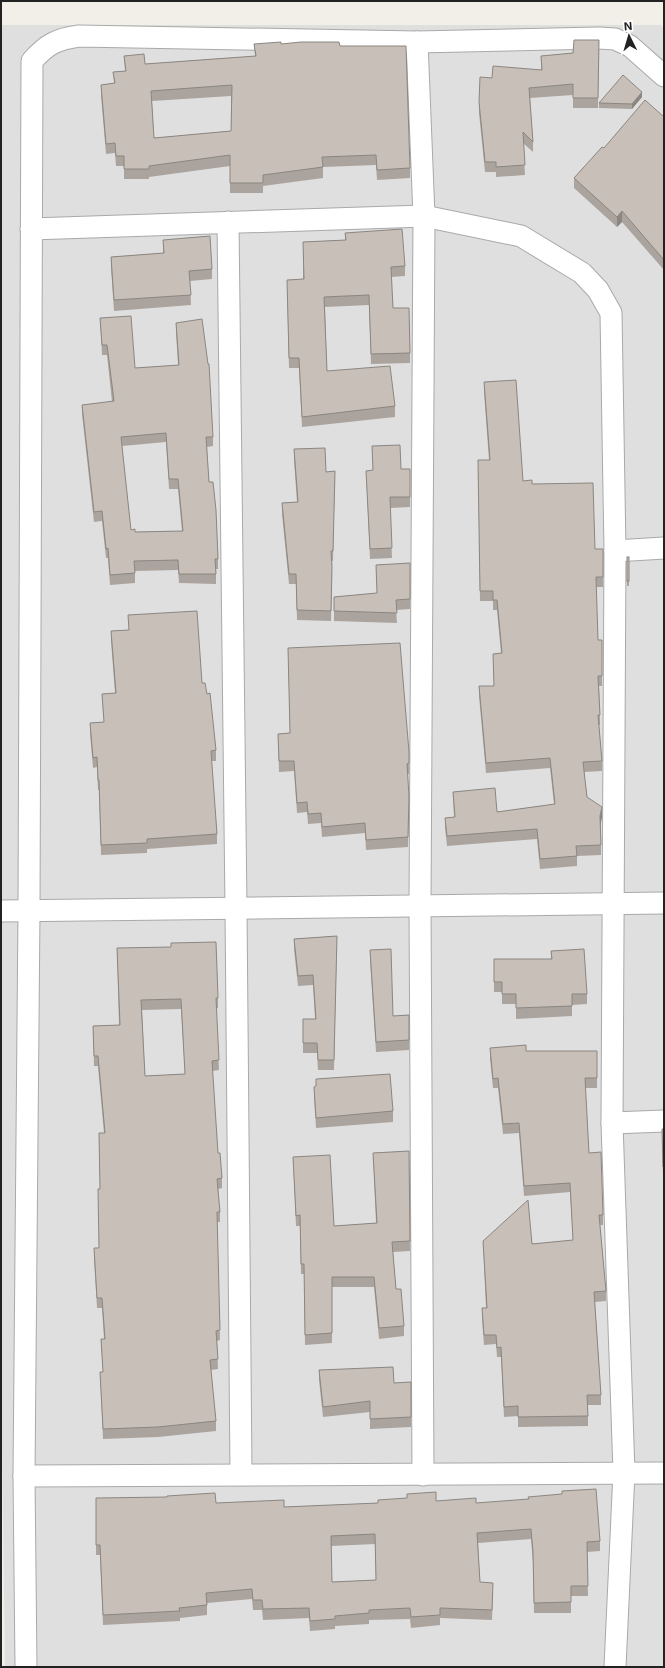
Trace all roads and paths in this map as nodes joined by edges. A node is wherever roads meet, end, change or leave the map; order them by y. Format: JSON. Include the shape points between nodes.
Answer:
{"nodes":[{"id":1,"x":417,"y":42,"type":"junction"},
{"id":2,"x":664,"y":76,"type":"edge"},
{"id":3,"x":424,"y":216,"type":"junction"},
{"id":4,"x":228,"y":222,"type":"junction"},
{"id":5,"x":31,"y":229,"type":"junction"},
{"id":6,"x":664,"y":548,"type":"edge"},
{"id":7,"x":615,"y":551,"type":"junction"},
{"id":8,"x":664,"y":902,"type":"edge"},
{"id":9,"x":613,"y":904,"type":"junction"},
{"id":10,"x":420,"y":905,"type":"junction"},
{"id":11,"x":236,"y":908,"type":"junction"},
{"id":12,"x":1,"y":911,"type":"edge"},
{"id":13,"x":29,"y":911,"type":"junction"},
{"id":14,"x":664,"y":1121,"type":"edge"},
{"id":15,"x":612,"y":1123,"type":"junction"},
{"id":16,"x":624,"y":1472,"type":"junction"},
{"id":17,"x":664,"y":1473,"type":"edge"},
{"id":18,"x":241,"y":1474,"type":"junction"},
{"id":19,"x":423,"y":1475,"type":"junction"},
{"id":20,"x":24,"y":1476,"type":"junction"},
{"id":21,"x":26,"y":1667,"type":"edge"},
{"id":22,"x":615,"y":1667,"type":"edge"}],
"edges":[{"from":1,"to":2,"type":"street","via":[[599,38],[615,40],[630,46]]},
{"from":1,"to":3,"type":"street"},
{"from":1,"to":5,"type":"street","via":[[79,36],[53,42],[41,50],[32,61]]},
{"from":3,"to":4,"type":"street"},
{"from":3,"to":7,"type":"street","via":[[520,236],[582,273],[598,290],[611,313]]},
{"from":3,"to":10,"type":"street"},
{"from":4,"to":5,"type":"street"},
{"from":4,"to":11,"type":"street"},
{"from":5,"to":13,"type":"street"},
{"from":6,"to":7,"type":"street"},
{"from":7,"to":9,"type":"street"},
{"from":8,"to":9,"type":"street"},
{"from":9,"to":10,"type":"street"},
{"from":9,"to":15,"type":"street"},
{"from":10,"to":11,"type":"street"},
{"from":10,"to":19,"type":"street"},
{"from":11,"to":13,"type":"street"},
{"from":11,"to":18,"type":"street"},
{"from":12,"to":13,"type":"street"},
{"from":13,"to":20,"type":"street"},
{"from":14,"to":15,"type":"street"},
{"from":15,"to":16,"type":"street"},
{"from":16,"to":17,"type":"street"},
{"from":16,"to":19,"type":"street"},
{"from":16,"to":22,"type":"street"},
{"from":18,"to":19,"type":"street"},
{"from":18,"to":20,"type":"street"},
{"from":20,"to":21,"type":"street"}]}
